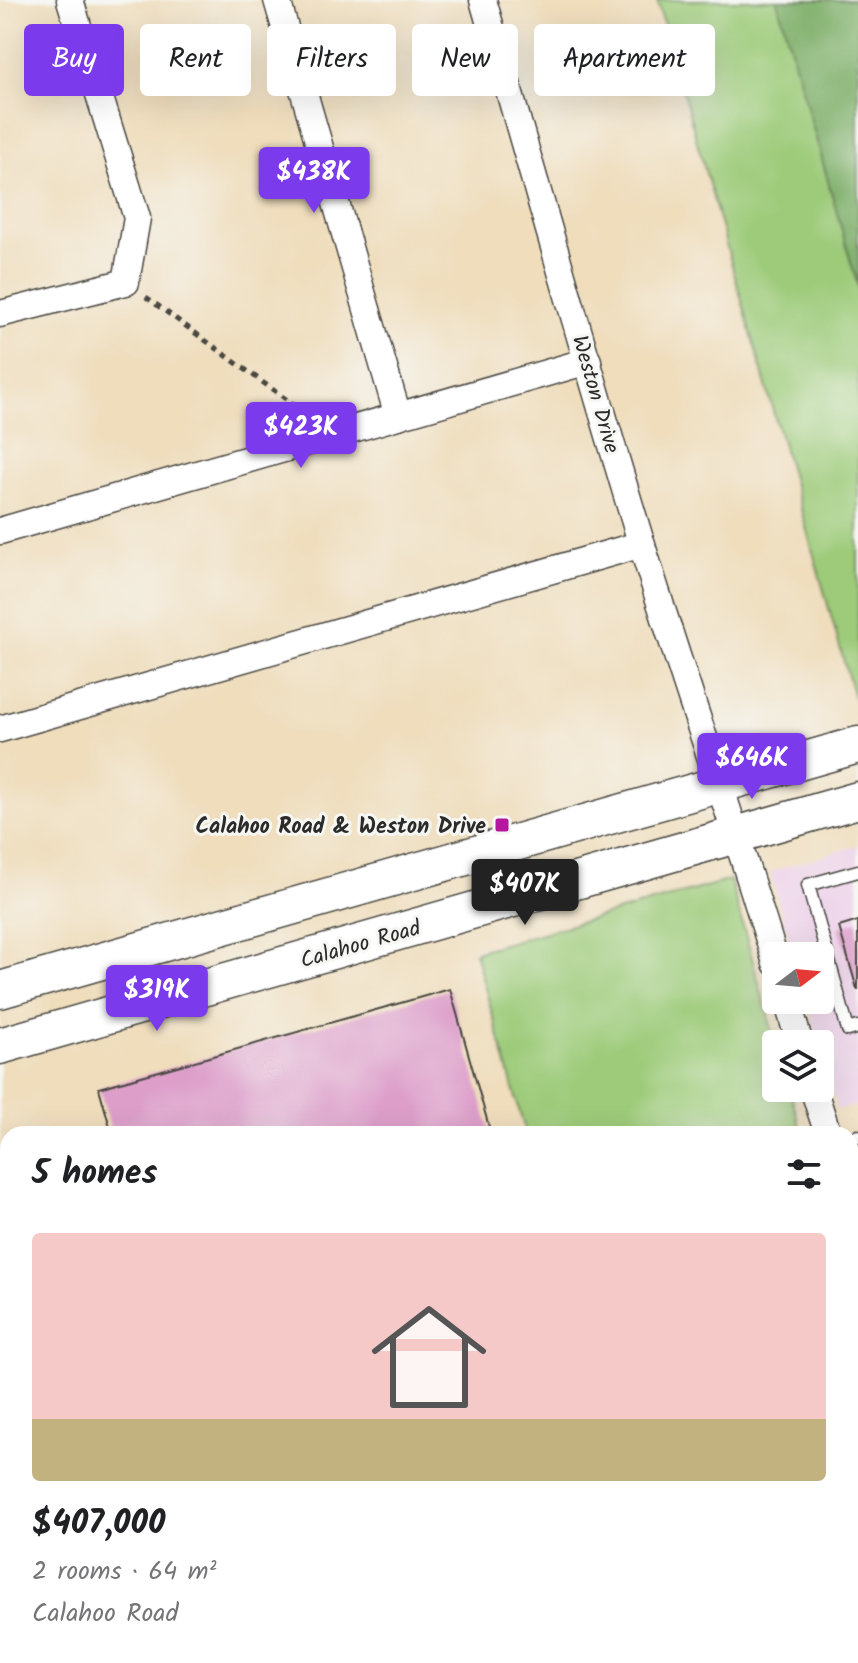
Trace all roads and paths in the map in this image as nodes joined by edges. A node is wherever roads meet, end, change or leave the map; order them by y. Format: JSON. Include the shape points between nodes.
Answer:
{"nodes":[{"id":1,"x":70,"y":0,"type":"edge"},
{"id":2,"x":277,"y":0,"type":"edge"},
{"id":3,"x":483,"y":0,"type":"edge"},
{"id":4,"x":126,"y":282,"type":"junction"},
{"id":5,"x":0,"y":314,"type":"edge"},
{"id":6,"x":588,"y":361,"type":"junction"},
{"id":7,"x":398,"y":416,"type":"junction"},
{"id":8,"x":334,"y":435,"type":"junction"},
{"id":9,"x":0,"y":531,"type":"edge"},
{"id":10,"x":642,"y":544,"type":"junction"},
{"id":11,"x":0,"y":729,"type":"edge"},
{"id":12,"x":858,"y":745,"type":"edge"},
{"id":13,"x":719,"y":785,"type":"junction"},
{"id":14,"x":858,"y":800,"type":"edge"},
{"id":15,"x":737,"y":835,"type":"junction"},
{"id":16,"x":858,"y":871,"type":"edge"},
{"id":17,"x":770,"y":942,"type":"edge"},
{"id":18,"x":108,"y":959,"type":"junction"},
{"id":19,"x":0,"y":990,"type":"edge"},
{"id":20,"x":124,"y":1011,"type":"junction"},
{"id":21,"x":858,"y":1027,"type":"edge"},
{"id":22,"x":0,"y":1046,"type":"edge"},
{"id":23,"x":818,"y":1102,"type":"edge"},
{"id":24,"x":825,"y":1126,"type":"edge"}],
"edges":[{"from":1,"to":4,"type":"street","via":[[137,218]]},
{"from":2,"to":7,"type":"street"},
{"from":3,"to":6,"type":"street","name":"Weston Drive"},
{"from":4,"to":5,"type":"street"},
{"from":4,"to":8,"type":"path"},
{"from":6,"to":7,"type":"street"},
{"from":6,"to":10,"type":"street","name":"Weston Drive"},
{"from":7,"to":8,"type":"street"},
{"from":8,"to":9,"type":"street"},
{"from":10,"to":11,"type":"street"},
{"from":10,"to":13,"type":"street","name":"Weston Drive"},
{"from":12,"to":13,"type":"main road"},
{"from":13,"to":15,"type":"street","name":"Weston Drive"},
{"from":13,"to":18,"type":"main road"},
{"from":14,"to":15,"type":"main road","name":"Calahoo Road"},
{"from":15,"to":17,"type":"street","name":"Weston Drive"},
{"from":15,"to":20,"type":"main road","name":"Calahoo Road"},
{"from":16,"to":21,"type":"lane","via":[[808,885],[848,1030]]},
{"from":18,"to":19,"type":"main road"},
{"from":18,"to":20,"type":"lane"},
{"from":20,"to":22,"type":"main road","name":"Calahoo Road"},
{"from":23,"to":24,"type":"street"}]}
